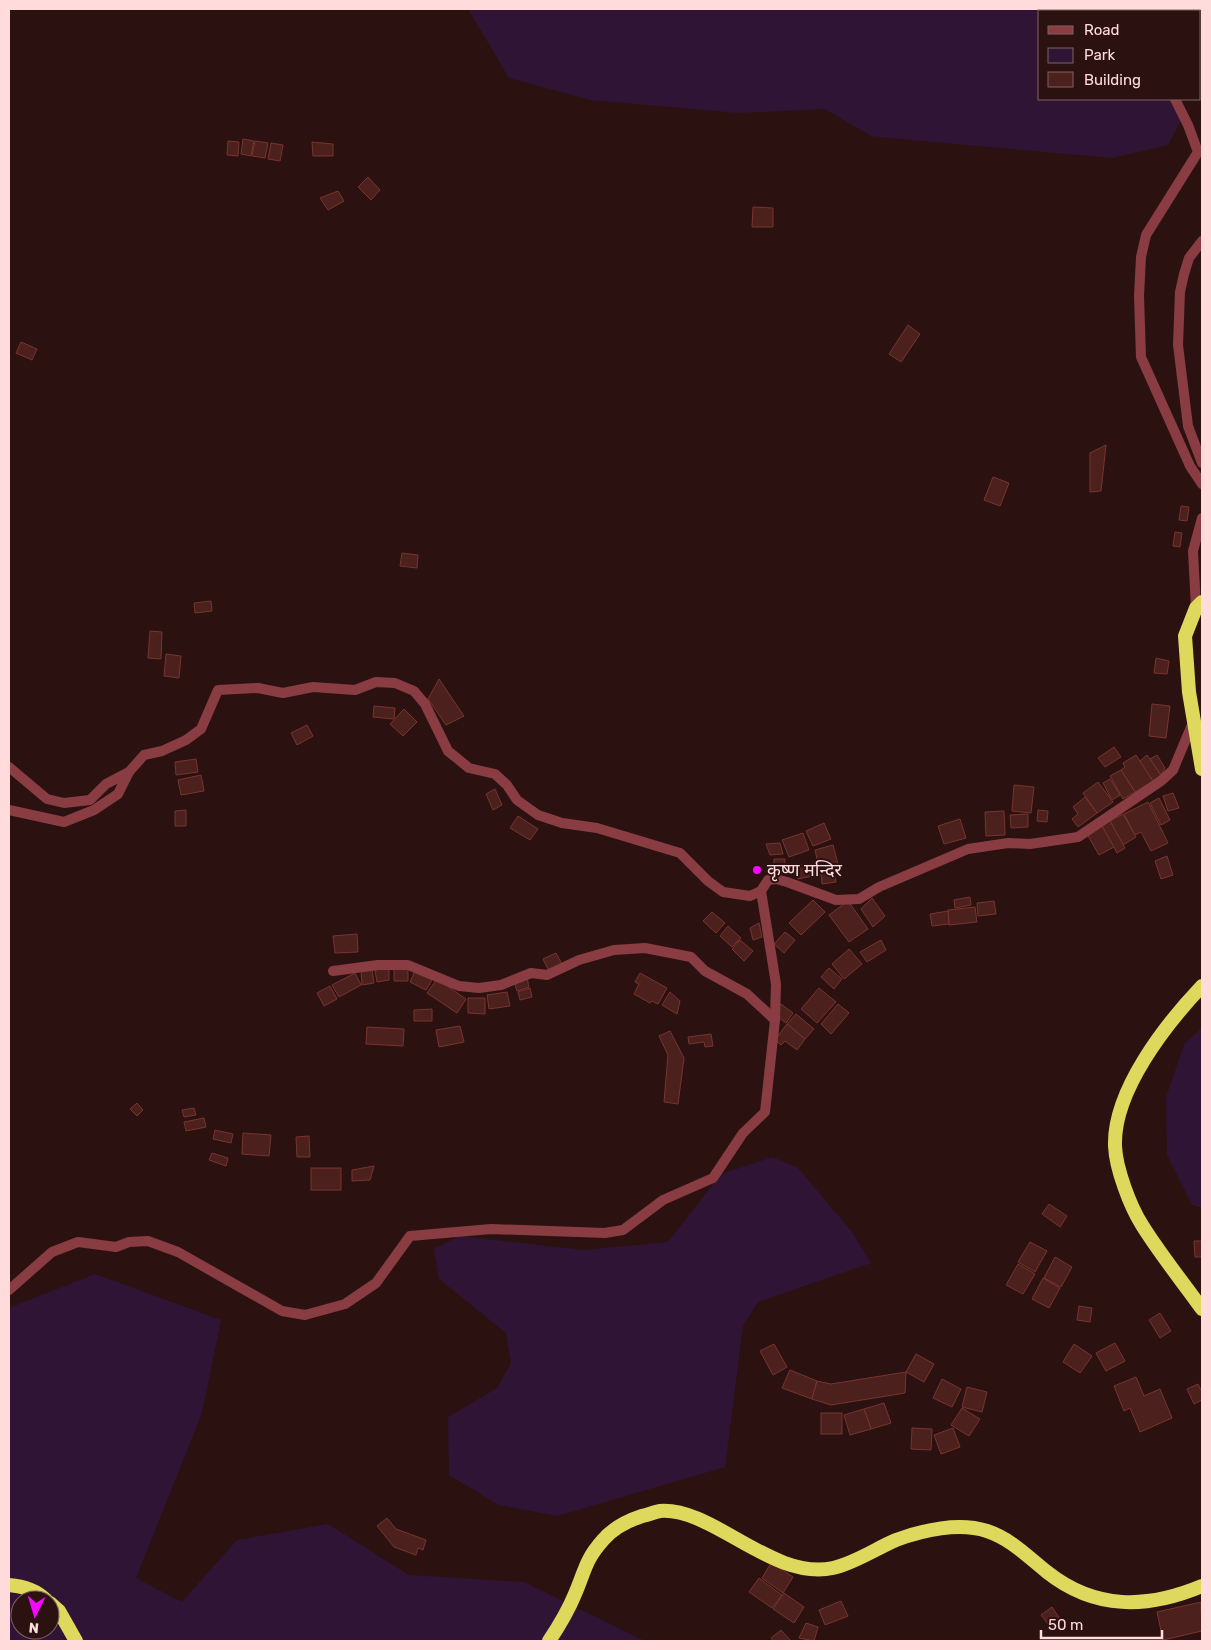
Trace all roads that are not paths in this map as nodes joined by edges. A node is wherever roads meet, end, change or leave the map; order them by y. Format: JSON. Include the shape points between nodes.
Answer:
{"nodes":[{"id":1,"x":1176,"y":100,"type":"edge"},
{"id":2,"x":1202,"y":241,"type":"edge"},
{"id":3,"x":1202,"y":463,"type":"edge"},
{"id":4,"x":1202,"y":484,"type":"edge"},
{"id":5,"x":1202,"y":518,"type":"edge"},
{"id":6,"x":1199,"y":605,"type":"edge"},
{"id":7,"x":1194,"y":719,"type":"junction"},
{"id":8,"x":9,"y":767,"type":"edge"},
{"id":9,"x":1202,"y":770,"type":"edge"},
{"id":10,"x":129,"y":772,"type":"junction"},
{"id":11,"x":9,"y":810,"type":"edge"},
{"id":12,"x":760,"y":891,"type":"junction"},
{"id":13,"x":333,"y":971,"type":"dead end"},
{"id":14,"x":1202,"y":986,"type":"edge"},
{"id":15,"x":775,"y":1020,"type":"junction"},
{"id":16,"x":9,"y":1290,"type":"edge"},
{"id":17,"x":1202,"y":1309,"type":"edge"},
{"id":18,"x":9,"y":1585,"type":"edge"},
{"id":19,"x":1202,"y":1586,"type":"edge"},
{"id":20,"x":30,"y":1590,"type":"edge"},
{"id":21,"x":60,"y":1614,"type":"edge"},
{"id":22,"x":76,"y":1641,"type":"edge"},
{"id":23,"x":549,"y":1641,"type":"edge"}],
"edges":[{"from":1,"to":4,"type":"street","via":[[1198,152],[1146,235],[1141,257],[1141,357],[1179,442]]},
{"from":2,"to":3,"type":"street","via":[[1189,258],[1184,274],[1178,345],[1188,426]]},
{"from":5,"to":6,"type":"street","via":[[1193,551]]},
{"from":6,"to":7,"type":"highway","via":[[1185,636]]},
{"from":7,"to":9,"type":"highway"},
{"from":7,"to":12,"type":"street","via":[[1173,770],[1078,837],[968,849],[859,899],[836,900],[776,879],[768,880]]},
{"from":8,"to":10,"type":"street","via":[[47,799],[64,803],[90,800],[106,784]]},
{"from":10,"to":11,"type":"street","via":[[118,794],[94,810],[64,822]]},
{"from":10,"to":12,"type":"street","via":[[144,755],[162,752],[201,729],[218,690],[258,688],[283,693],[313,687],[355,690],[376,682],[395,683],[414,691],[426,704],[448,751],[469,768],[495,774],[517,800],[538,815],[562,823],[597,828],[680,853],[723,892],[750,896]]},
{"from":12,"to":15,"type":"street","via":[[776,984]]},
{"from":13,"to":15,"type":"street","via":[[408,965],[459,986],[479,988],[501,985],[531,973],[547,976],[579,960],[614,950],[646,948],[691,958],[705,971],[747,994]]},
{"from":14,"to":17,"type":"highway","via":[[1151,1051],[1128,1090],[1118,1118],[1115,1147],[1124,1186],[1141,1225]]},
{"from":15,"to":16,"type":"street","via":[[765,1112],[743,1133],[713,1178],[663,1200],[623,1230],[605,1233],[490,1229],[410,1236],[376,1283],[345,1304],[305,1315],[282,1311],[178,1252],[148,1241],[129,1242],[116,1247],[78,1242],[52,1252]]},
{"from":18,"to":20,"type":"highway"},
{"from":19,"to":23,"type":"highway","via":[[1150,1602],[1124,1603],[1093,1598],[1058,1580],[1004,1538],[962,1526],[897,1540],[833,1568],[810,1569],[767,1556],[678,1512],[659,1511],[626,1521],[604,1538],[587,1560],[576,1593]]},
{"from":21,"to":22,"type":"highway"}]}
